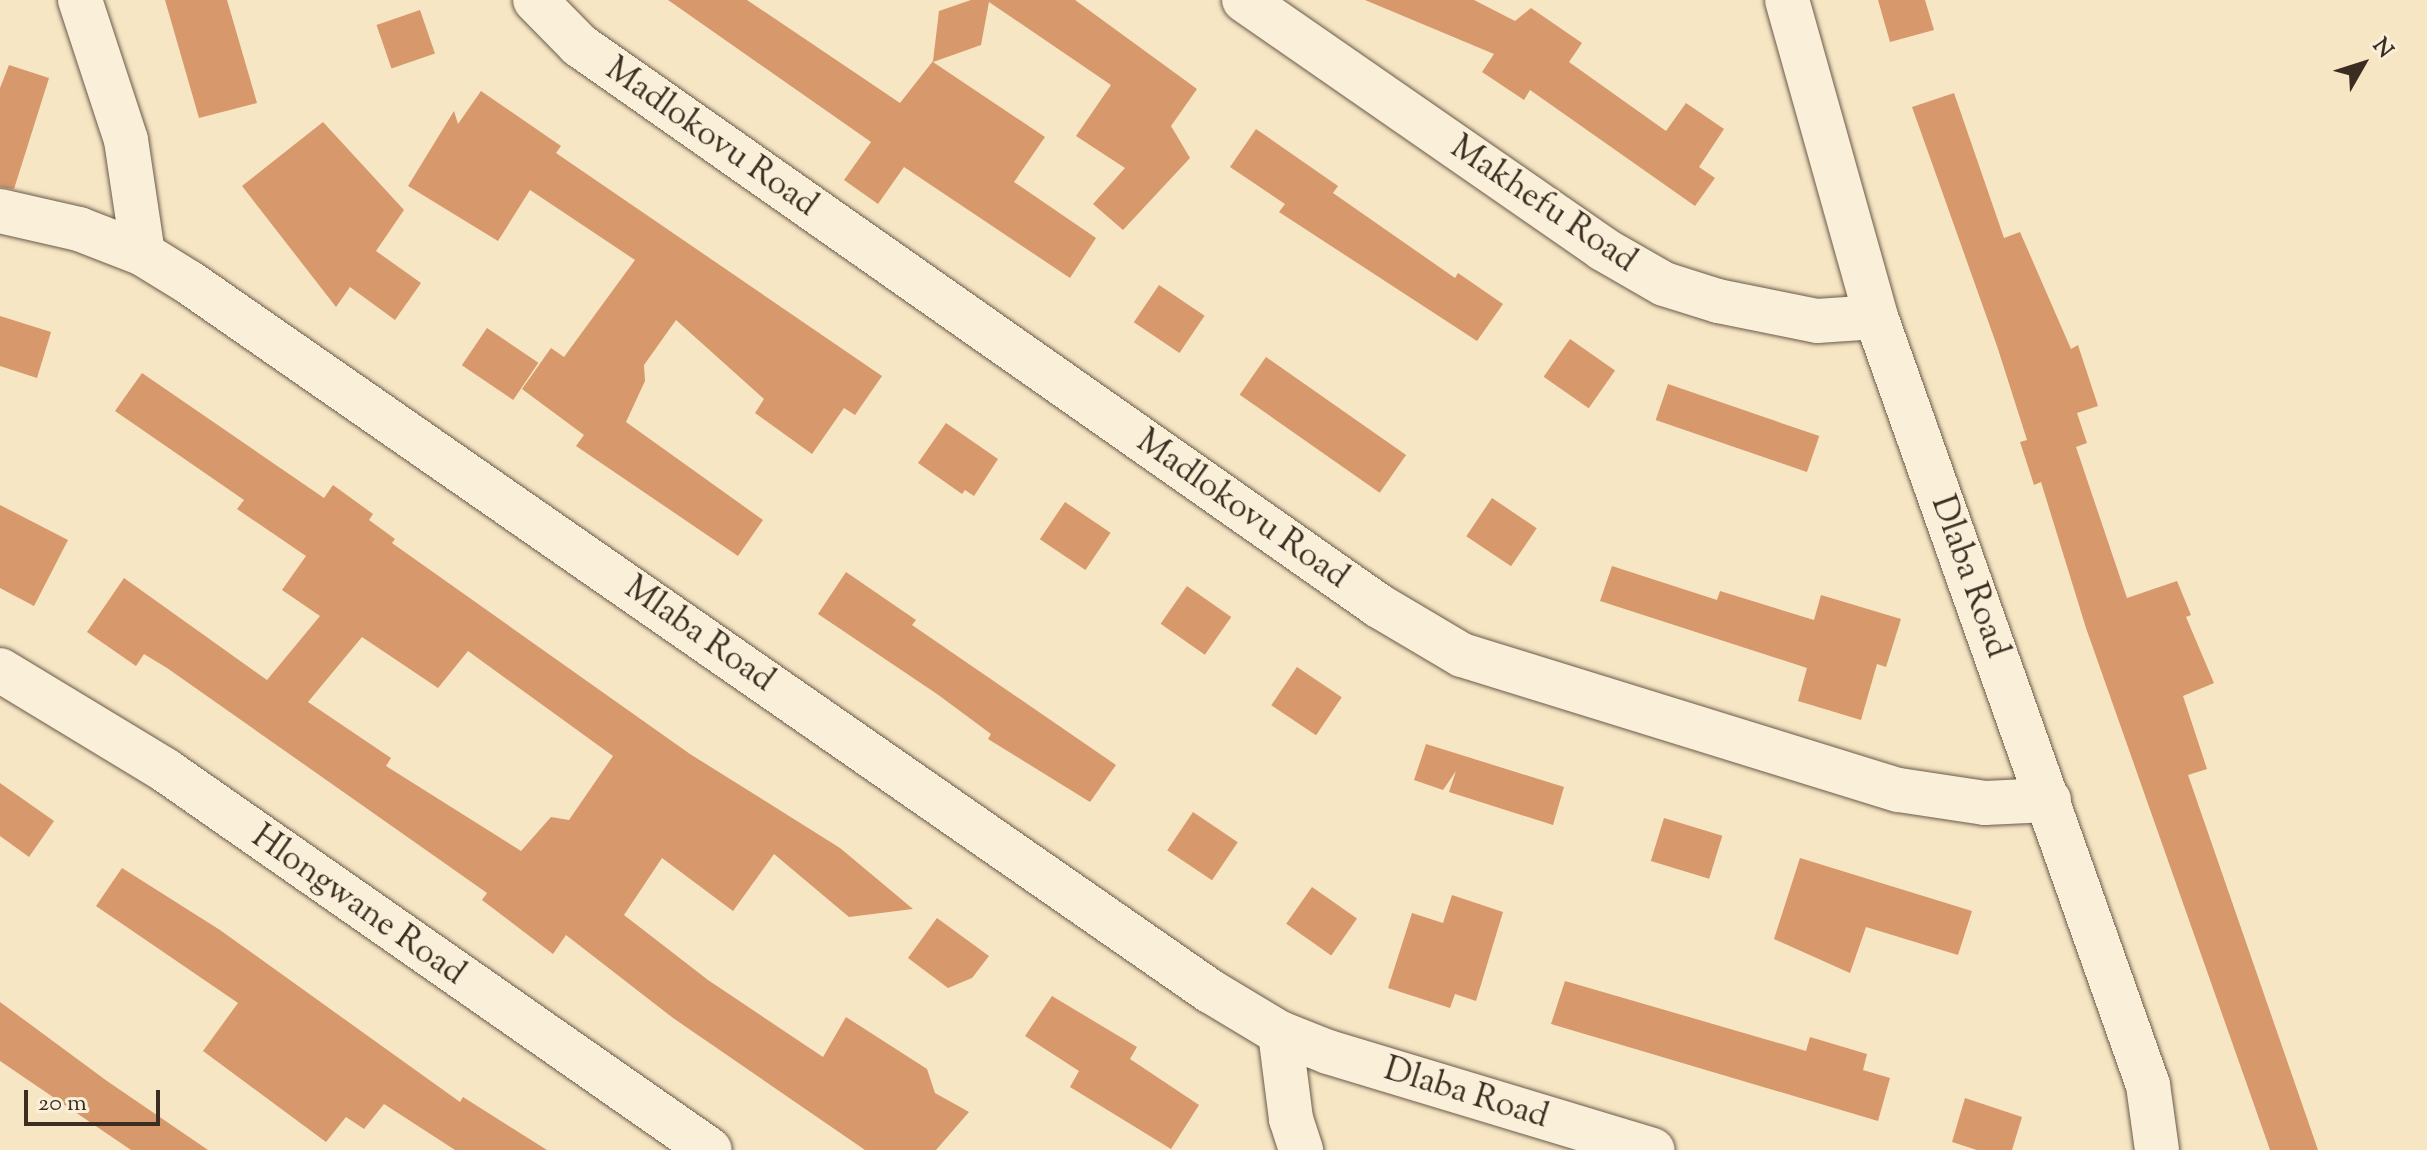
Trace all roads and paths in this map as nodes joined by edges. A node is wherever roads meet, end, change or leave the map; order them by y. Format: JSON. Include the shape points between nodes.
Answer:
{"nodes":[{"id":1,"x":80,"y":0,"type":"edge"},
{"id":2,"x":535,"y":0,"type":"edge"},
{"id":3,"x":1244,"y":0,"type":"edge"},
{"id":4,"x":1787,"y":0,"type":"edge"},
{"id":5,"x":0,"y":211,"type":"edge"},
{"id":6,"x":143,"y":254,"type":"junction"},
{"id":7,"x":1876,"y":317,"type":"junction"},
{"id":8,"x":0,"y":670,"type":"edge"},
{"id":9,"x":2049,"y":800,"type":"junction"},
{"id":10,"x":1280,"y":1033,"type":"junction"},
{"id":11,"x":710,"y":1150,"type":"edge"},
{"id":12,"x":1301,"y":1150,"type":"edge"},
{"id":13,"x":1653,"y":1150,"type":"edge"},
{"id":14,"x":2157,"y":1150,"type":"edge"}],
"edges":[{"from":1,"to":6,"type":"street","via":[[126,140]]},
{"from":2,"to":9,"type":"street","name":"Madlokovu Road","via":[[579,45],[1379,606],[1462,655],[1899,790],[1985,803]]},
{"from":3,"to":7,"type":"street","name":"Makhefu Road","via":[[1603,249],[1664,284],[1817,321]]},
{"from":4,"to":7,"type":"street","name":"Dlaba Road"},
{"from":5,"to":6,"type":"street","name":"Mlaba Road","via":[[79,229]]},
{"from":6,"to":10,"type":"street","name":"Mlaba Road","via":[[1210,991]]},
{"from":7,"to":9,"type":"street","name":"Dlaba Road"},
{"from":8,"to":11,"type":"street","name":"Hlongwane Road","via":[[165,770]]},
{"from":9,"to":14,"type":"street","name":"Dlaba Road","via":[[2148,1085]]},
{"from":10,"to":12,"type":"street","via":[[1287,1095]]},
{"from":10,"to":13,"type":"street","name":"Dlaba Road"}]}
